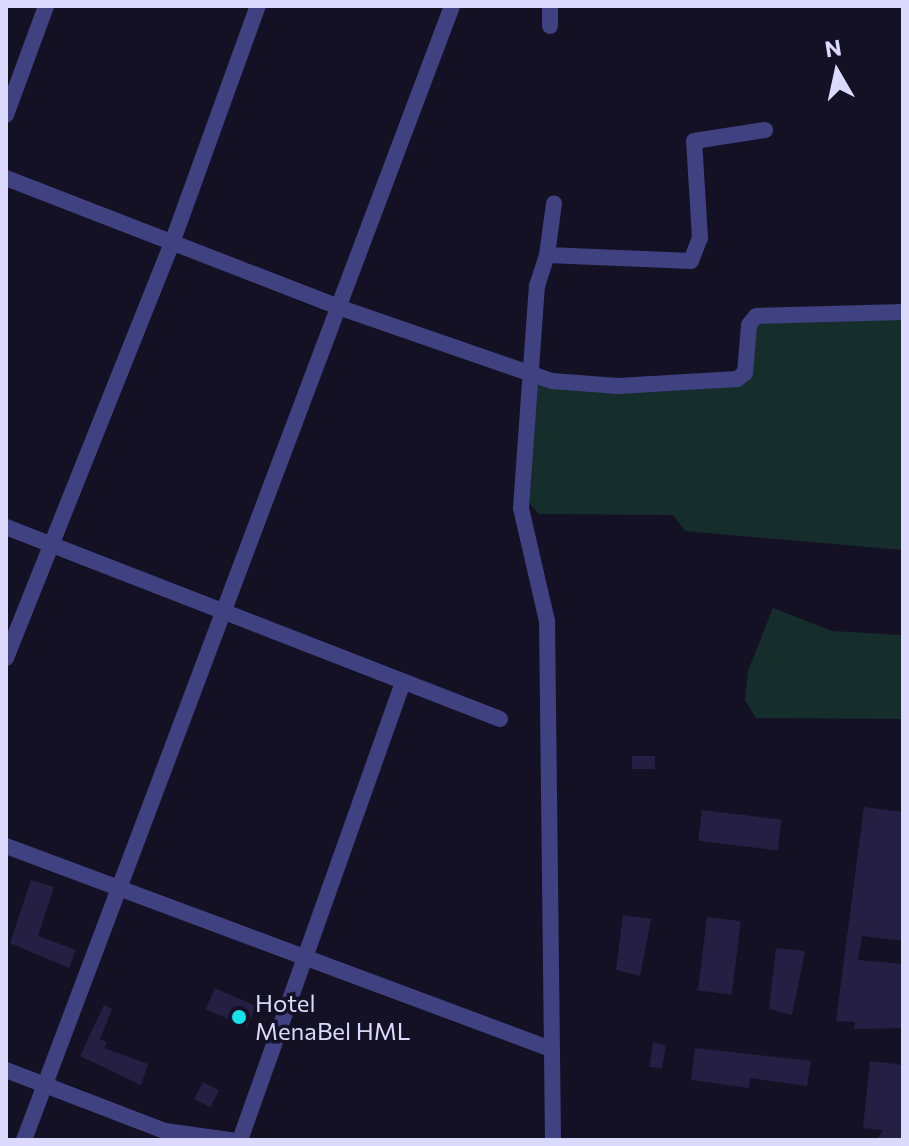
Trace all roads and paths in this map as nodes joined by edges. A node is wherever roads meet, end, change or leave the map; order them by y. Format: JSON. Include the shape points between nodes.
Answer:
{"nodes":[{"id":1,"x":46,"y":6,"type":"edge"},
{"id":2,"x":258,"y":6,"type":"edge"},
{"id":3,"x":452,"y":6,"type":"edge"},
{"id":4,"x":550,"y":6,"type":"edge"},
{"id":5,"x":550,"y":26,"type":"dead end"},
{"id":6,"x":6,"y":115,"type":"edge"},
{"id":7,"x":765,"y":130,"type":"dead end"},
{"id":8,"x":6,"y":178,"type":"edge"},
{"id":9,"x":554,"y":203,"type":"dead end"},
{"id":10,"x":172,"y":243,"type":"junction"},
{"id":11,"x":547,"y":255,"type":"junction"},
{"id":12,"x":341,"y":308,"type":"junction"},
{"id":13,"x":903,"y":312,"type":"edge"},
{"id":14,"x":535,"y":378,"type":"junction"},
{"id":15,"x":6,"y":527,"type":"edge"},
{"id":16,"x":50,"y":542,"type":"junction"},
{"id":17,"x":229,"y":609,"type":"junction"},
{"id":18,"x":6,"y":658,"type":"edge"},
{"id":19,"x":403,"y":683,"type":"junction"},
{"id":20,"x":500,"y":719,"type":"dead end"},
{"id":21,"x":6,"y":846,"type":"edge"},
{"id":22,"x":119,"y":888,"type":"junction"},
{"id":23,"x":301,"y":958,"type":"junction"},
{"id":24,"x":551,"y":1049,"type":"junction"},
{"id":25,"x":6,"y":1070,"type":"edge"},
{"id":26,"x":44,"y":1085,"type":"junction"},
{"id":27,"x":24,"y":1140,"type":"edge"},
{"id":28,"x":231,"y":1140,"type":"edge"},
{"id":29,"x":240,"y":1140,"type":"edge"},
{"id":30,"x":553,"y":1140,"type":"edge"}],
"edges":[{"from":1,"to":6,"type":"street"},
{"from":2,"to":10,"type":"street"},
{"from":3,"to":12,"type":"street"},
{"from":4,"to":5,"type":"street"},
{"from":7,"to":11,"type":"street","via":[[694,141],[700,238],[691,261]]},
{"from":8,"to":10,"type":"street"},
{"from":9,"to":11,"type":"street"},
{"from":10,"to":12,"type":"street"},
{"from":10,"to":16,"type":"street"},
{"from":11,"to":14,"type":"street","via":[[537,286]]},
{"from":12,"to":14,"type":"street"},
{"from":12,"to":17,"type":"street"},
{"from":13,"to":14,"type":"street","via":[[756,316],[749,325],[745,373],[737,379],[618,386]]},
{"from":14,"to":24,"type":"street","via":[[521,508],[547,621]]},
{"from":15,"to":16,"type":"street"},
{"from":16,"to":17,"type":"street"},
{"from":16,"to":18,"type":"street"},
{"from":17,"to":19,"type":"street"},
{"from":17,"to":22,"type":"street"},
{"from":19,"to":20,"type":"street"},
{"from":19,"to":23,"type":"street"},
{"from":21,"to":22,"type":"street"},
{"from":22,"to":23,"type":"street"},
{"from":22,"to":26,"type":"street"},
{"from":23,"to":24,"type":"street"},
{"from":23,"to":29,"type":"street"},
{"from":24,"to":30,"type":"street"},
{"from":25,"to":26,"type":"street"},
{"from":26,"to":27,"type":"street"},
{"from":26,"to":28,"type":"street","via":[[165,1131]]}]}
